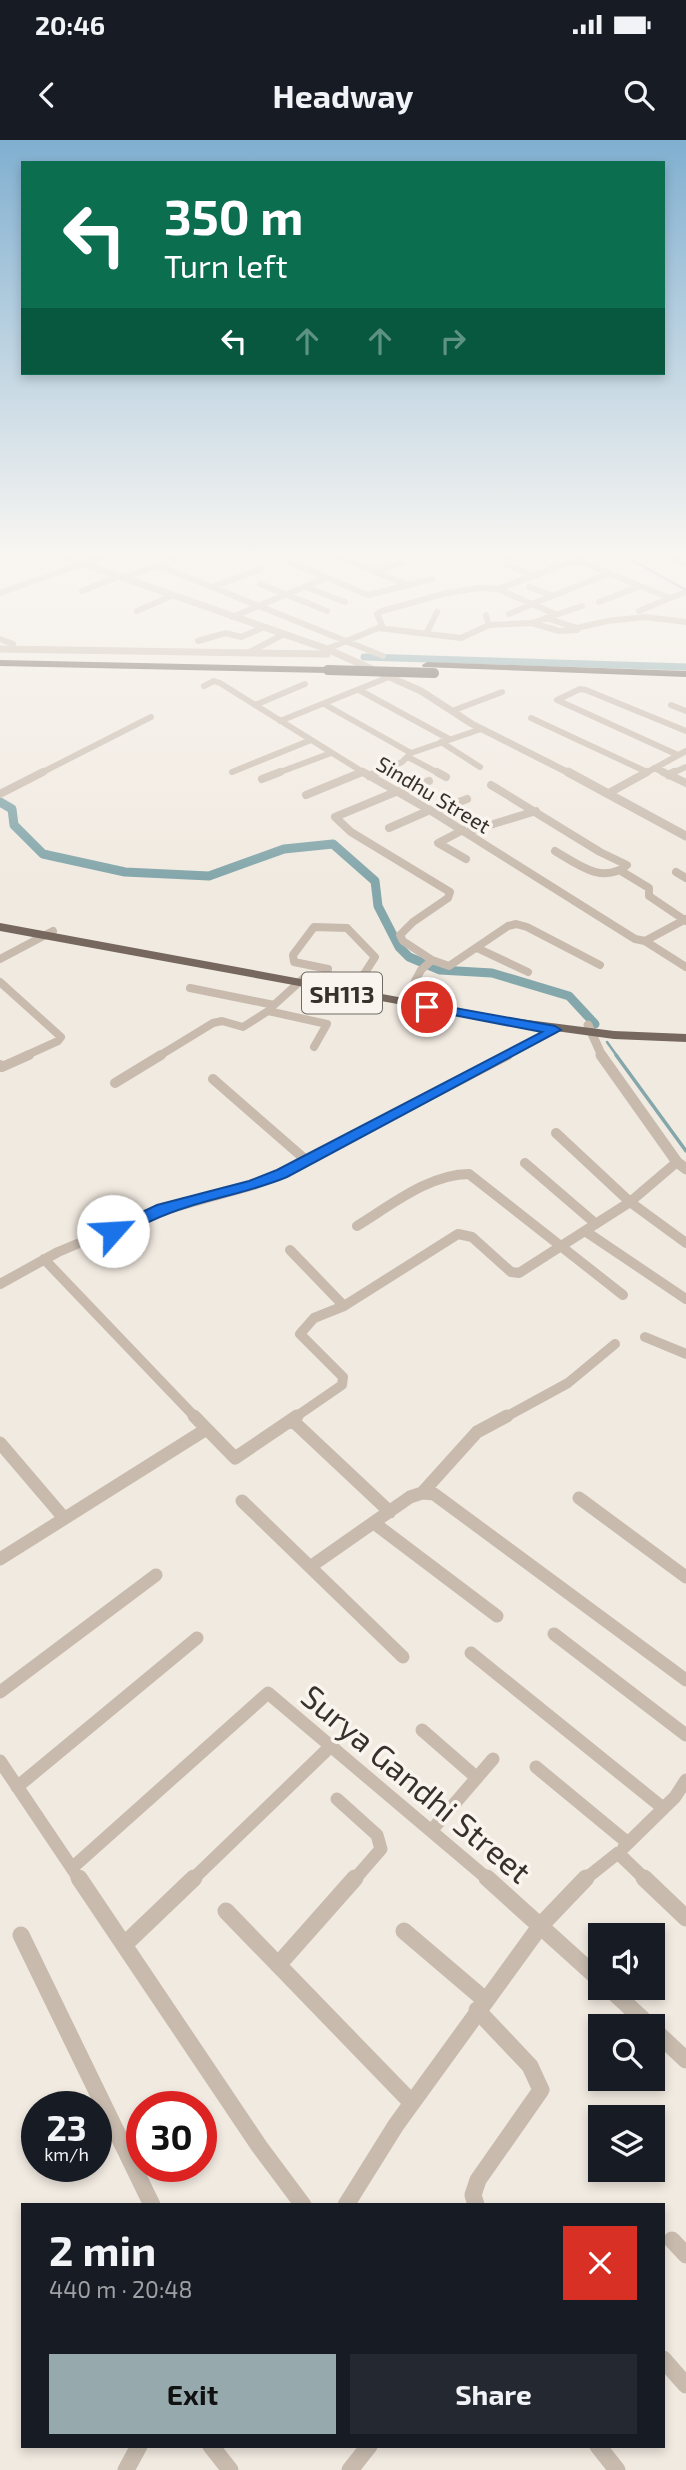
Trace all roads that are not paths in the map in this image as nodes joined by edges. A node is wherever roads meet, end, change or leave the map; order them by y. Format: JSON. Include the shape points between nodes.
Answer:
{"nodes":[{"id":1,"x":154,"y":661,"type":"edge"},
{"id":2,"x":353,"y":661,"type":"edge"},
{"id":3,"x":0,"y":663,"type":"edge"},
{"id":4,"x":325,"y":666,"type":"junction"},
{"id":5,"x":431,"y":669,"type":"junction"},
{"id":6,"x":686,"y":674,"type":"edge"},
{"id":7,"x":389,"y":677,"type":"junction"},
{"id":8,"x":686,"y":682,"type":"edge"},
{"id":9,"x":305,"y":684,"type":"dead end"},
{"id":10,"x":204,"y":686,"type":"dead end"},
{"id":11,"x":359,"y":690,"type":"junction"},
{"id":12,"x":502,"y":692,"type":"dead end"},
{"id":13,"x":324,"y":704,"type":"junction"},
{"id":14,"x":255,"y":705,"type":"junction"},
{"id":15,"x":671,"y":705,"type":"dead end"},
{"id":16,"x":452,"y":711,"type":"junction"},
{"id":17,"x":686,"y":711,"type":"edge"},
{"id":18,"x":151,"y":717,"type":"dead end"},
{"id":19,"x":531,"y":718,"type":"dead end"},
{"id":20,"x":280,"y":721,"type":"junction"},
{"id":21,"x":481,"y":729,"type":"junction"},
{"id":22,"x":686,"y":731,"type":"edge"},
{"id":23,"x":311,"y":740,"type":"junction"},
{"id":24,"x":445,"y":741,"type":"junction"},
{"id":25,"x":331,"y":753,"type":"junction"},
{"id":26,"x":682,"y":753,"type":"edge"},
{"id":27,"x":410,"y":755,"type":"junction"},
{"id":28,"x":480,"y":767,"type":"dead end"},
{"id":29,"x":686,"y":767,"type":"edge"},
{"id":30,"x":650,"y":770,"type":"junction"},
{"id":31,"x":232,"y":772,"type":"dead end"},
{"id":32,"x":366,"y":774,"type":"junction"},
{"id":33,"x":668,"y":775,"type":"junction"},
{"id":34,"x":446,"y":777,"type":"dead end"},
{"id":35,"x":262,"y":779,"type":"dead end"},
{"id":36,"x":429,"y":781,"type":"dead end"},
{"id":37,"x":686,"y":783,"type":"edge"},
{"id":38,"x":491,"y":785,"type":"dead end"},
{"id":39,"x":399,"y":792,"type":"junction"},
{"id":40,"x":609,"y":793,"type":"junction"},
{"id":41,"x":0,"y":794,"type":"edge"},
{"id":42,"x":306,"y":795,"type":"dead end"},
{"id":43,"x":467,"y":799,"type":"dead end"},
{"id":44,"x":432,"y":811,"type":"junction"},
{"id":45,"x":536,"y":811,"type":"junction"},
{"id":46,"x":389,"y":828,"type":"dead end"},
{"id":47,"x":465,"y":831,"type":"junction"},
{"id":48,"x":686,"y":836,"type":"edge"},
{"id":49,"x":555,"y":851,"type":"dead end"},
{"id":50,"x":466,"y":859,"type":"dead end"},
{"id":51,"x":621,"y":871,"type":"junction"},
{"id":52,"x":676,"y":872,"type":"dead end"},
{"id":53,"x":686,"y":878,"type":"edge"},
{"id":54,"x":685,"y":920,"type":"edge"},
{"id":55,"x":0,"y":921,"type":"edge"},
{"id":56,"x":0,"y":927,"type":"edge"},
{"id":57,"x":50,"y":933,"type":"junction"},
{"id":58,"x":645,"y":941,"type":"junction"},
{"id":59,"x":477,"y":948,"type":"junction"},
{"id":60,"x":0,"y":959,"type":"edge"},
{"id":61,"x":431,"y":962,"type":"junction"},
{"id":62,"x":600,"y":965,"type":"dead end"},
{"id":63,"x":686,"y":967,"type":"edge"},
{"id":64,"x":528,"y":972,"type":"dead end"},
{"id":65,"x":326,"y":979,"type":"junction"},
{"id":66,"x":302,"y":980,"type":"junction"},
{"id":67,"x":0,"y":982,"type":"edge"},
{"id":68,"x":357,"y":985,"type":"junction"},
{"id":69,"x":190,"y":988,"type":"dead end"},
{"id":70,"x":408,"y":998,"type":"junction"},
{"id":71,"x":271,"y":1008,"type":"junction"},
{"id":72,"x":686,"y":1029,"type":"edge"},
{"id":73,"x":555,"y":1030,"type":"junction"},
{"id":74,"x":589,"y":1030,"type":"junction"},
{"id":75,"x":686,"y":1038,"type":"edge"},
{"id":76,"x":314,"y":1047,"type":"dead end"},
{"id":77,"x":1,"y":1067,"type":"edge"},
{"id":78,"x":213,"y":1079,"type":"dead end"},
{"id":79,"x":115,"y":1083,"type":"dead end"},
{"id":80,"x":556,"y":1133,"type":"dead end"},
{"id":81,"x":307,"y":1161,"type":"junction"},
{"id":82,"x":525,"y":1163,"type":"dead end"},
{"id":83,"x":681,"y":1166,"type":"edge"},
{"id":84,"x":630,"y":1202,"type":"junction"},
{"id":85,"x":596,"y":1224,"type":"junction"},
{"id":86,"x":357,"y":1226,"type":"dead end"},
{"id":87,"x":585,"y":1231,"type":"junction"},
{"id":88,"x":686,"y":1243,"type":"edge"},
{"id":89,"x":559,"y":1247,"type":"junction"},
{"id":90,"x":290,"y":1250,"type":"dead end"},
{"id":91,"x":44,"y":1259,"type":"junction"},
{"id":92,"x":0,"y":1283,"type":"edge"},
{"id":93,"x":623,"y":1295,"type":"dead end"},
{"id":94,"x":686,"y":1299,"type":"edge"},
{"id":95,"x":344,"y":1306,"type":"junction"},
{"id":96,"x":645,"y":1338,"type":"dead end"},
{"id":97,"x":615,"y":1344,"type":"dead end"},
{"id":98,"x":686,"y":1353,"type":"edge"},
{"id":99,"x":292,"y":1420,"type":"junction"},
{"id":100,"x":205,"y":1430,"type":"junction"},
{"id":101,"x":0,"y":1443,"type":"edge"},
{"id":102,"x":422,"y":1493,"type":"junction"},
{"id":103,"x":579,"y":1498,"type":"dead end"},
{"id":104,"x":242,"y":1500,"type":"dead end"},
{"id":105,"x":390,"y":1512,"type":"junction"},
{"id":106,"x":64,"y":1518,"type":"junction"},
{"id":107,"x":374,"y":1523,"type":"junction"},
{"id":108,"x":0,"y":1559,"type":"edge"},
{"id":109,"x":310,"y":1567,"type":"junction"},
{"id":110,"x":156,"y":1575,"type":"dead end"},
{"id":111,"x":686,"y":1577,"type":"edge"},
{"id":112,"x":497,"y":1616,"type":"dead end"},
{"id":113,"x":554,"y":1634,"type":"dead end"},
{"id":114,"x":197,"y":1638,"type":"dead end"},
{"id":115,"x":471,"y":1653,"type":"dead end"},
{"id":116,"x":403,"y":1657,"type":"dead end"},
{"id":117,"x":686,"y":1680,"type":"edge"},
{"id":118,"x":0,"y":1692,"type":"edge"},
{"id":119,"x":422,"y":1730,"type":"dead end"},
{"id":120,"x":686,"y":1735,"type":"edge"},
{"id":121,"x":333,"y":1744,"type":"junction"},
{"id":122,"x":493,"y":1759,"type":"dead end"},
{"id":123,"x":1,"y":1764,"type":"edge"},
{"id":124,"x":536,"y":1767,"type":"dead end"},
{"id":125,"x":477,"y":1778,"type":"junction"},
{"id":126,"x":686,"y":1781,"type":"edge"},
{"id":127,"x":17,"y":1787,"type":"junction"},
{"id":128,"x":337,"y":1799,"type":"dead end"},
{"id":129,"x":663,"y":1808,"type":"junction"},
{"id":130,"x":431,"y":1831,"type":"junction"},
{"id":131,"x":623,"y":1848,"type":"junction"},
{"id":132,"x":72,"y":1868,"type":"junction"},
{"id":133,"x":226,"y":1911,"type":"dead end"},
{"id":134,"x":686,"y":1918,"type":"edge"},
{"id":135,"x":541,"y":1925,"type":"junction"},
{"id":136,"x":404,"y":1931,"type":"dead end"},
{"id":137,"x":21,"y":1935,"type":"dead end"},
{"id":138,"x":125,"y":1944,"type":"junction"},
{"id":139,"x":278,"y":1965,"type":"junction"},
{"id":140,"x":588,"y":1969,"type":"edge"},
{"id":141,"x":622,"y":2000,"type":"edge"},
{"id":142,"x":481,"y":2005,"type":"junction"},
{"id":143,"x":636,"y":2014,"type":"edge"},
{"id":144,"x":665,"y":2041,"type":"edge"},
{"id":145,"x":686,"y":2060,"type":"edge"},
{"id":146,"x":412,"y":2103,"type":"junction"},
{"id":147,"x":151,"y":2203,"type":"edge"},
{"id":148,"x":302,"y":2203,"type":"edge"},
{"id":149,"x":347,"y":2203,"type":"edge"},
{"id":150,"x":475,"y":2203,"type":"edge"},
{"id":151,"x":672,"y":2240,"type":"dead end"},
{"id":152,"x":686,"y":2255,"type":"edge"},
{"id":153,"x":665,"y":2361,"type":"edge"},
{"id":154,"x":686,"y":2385,"type":"edge"},
{"id":155,"x":138,"y":2448,"type":"edge"},
{"id":156,"x":213,"y":2448,"type":"edge"},
{"id":157,"x":367,"y":2448,"type":"edge"},
{"id":158,"x":600,"y":2448,"type":"edge"},
{"id":159,"x":126,"y":2470,"type":"edge"},
{"id":160,"x":230,"y":2470,"type":"edge"},
{"id":161,"x":350,"y":2470,"type":"edge"},
{"id":162,"x":617,"y":2470,"type":"edge"}],
"edges":[{"from":1,"to":4,"type":"highway"},
{"from":2,"to":7,"type":"street"},
{"from":3,"to":4,"type":"highway"},
{"from":4,"to":5,"type":"highway","bridge":true},
{"from":5,"to":6,"type":"highway"},
{"from":5,"to":8,"type":"highway"},
{"from":7,"to":11,"type":"street"},
{"from":7,"to":16,"type":"street"},
{"from":9,"to":14,"type":"street"},
{"from":10,"to":14,"type":"street","name":"Sindhu Street","via":[[217,681]]},
{"from":11,"to":13,"type":"street"},
{"from":11,"to":24,"type":"street"},
{"from":12,"to":16,"type":"street"},
{"from":13,"to":20,"type":"street"},
{"from":13,"to":27,"type":"street"},
{"from":14,"to":20,"type":"street","name":"Sindhu Street"},
{"from":15,"to":17,"type":"street"},
{"from":16,"to":21,"type":"street"},
{"from":18,"to":41,"type":"street"},
{"from":19,"to":30,"type":"street"},
{"from":20,"to":23,"type":"street","name":"Sindhu Street"},
{"from":21,"to":24,"type":"street"},
{"from":21,"to":40,"type":"street"},
{"from":22,"to":26,"type":"street","via":[[586,690],[557,700]]},
{"from":23,"to":25,"type":"street","name":"Sindhu Street"},
{"from":23,"to":31,"type":"street"},
{"from":24,"to":27,"type":"street"},
{"from":24,"to":28,"type":"street"},
{"from":25,"to":32,"type":"street","name":"Sindhu Street"},
{"from":25,"to":35,"type":"street"},
{"from":26,"to":30,"type":"street"},
{"from":27,"to":32,"type":"street"},
{"from":27,"to":34,"type":"street"},
{"from":29,"to":33,"type":"street"},
{"from":30,"to":33,"type":"street"},
{"from":30,"to":40,"type":"street"},
{"from":32,"to":39,"type":"street","name":"Sindhu Street"},
{"from":32,"to":42,"type":"street"},
{"from":33,"to":37,"type":"street"},
{"from":36,"to":39,"type":"street"},
{"from":38,"to":45,"type":"street"},
{"from":39,"to":44,"type":"street","name":"Sindhu Street"},
{"from":39,"to":61,"type":"street","via":[[335,817],[351,832],[450,892],[400,935]]},
{"from":40,"to":48,"type":"street"},
{"from":43,"to":44,"type":"street"},
{"from":44,"to":46,"type":"street"},
{"from":44,"to":47,"type":"street","name":"Sindhu Street"},
{"from":45,"to":47,"type":"street"},
{"from":45,"to":51,"type":"street","via":[[626,863]]},
{"from":47,"to":50,"type":"street","via":[[438,842]]},
{"from":47,"to":58,"type":"street","name":"Sindhu Street","via":[[635,939]]},
{"from":49,"to":51,"type":"street","via":[[603,875]]},
{"from":51,"to":54,"type":"street","via":[[645,883],[649,896]]},
{"from":52,"to":53,"type":"street"},
{"from":54,"to":58,"type":"street"},
{"from":55,"to":57,"type":"main road","number":"SH113"},
{"from":56,"to":57,"type":"main road","number":"SH113"},
{"from":57,"to":60,"type":"street"},
{"from":57,"to":66,"type":"main road","number":"SH113"},
{"from":58,"to":63,"type":"street","name":"Sindhu Street"},
{"from":59,"to":61,"type":"street","via":[[449,966]]},
{"from":59,"to":62,"type":"street","via":[[508,926],[521,925]]},
{"from":59,"to":64,"type":"street"},
{"from":61,"to":70,"type":"street","via":[[421,970]]},
{"from":65,"to":66,"type":"main road","number":"SH113"},
{"from":65,"to":68,"type":"main road","number":"SH113"},
{"from":65,"to":68,"type":"street","via":[[328,969],[294,962],[293,955],[314,926],[347,928],[375,957]]},
{"from":66,"to":70,"type":"main road","number":"SH113"},
{"from":66,"to":71,"type":"street"},
{"from":67,"to":77,"type":"street","via":[[61,1037]]},
{"from":68,"to":70,"type":"main road","number":"SH113"},
{"from":69,"to":71,"type":"street"},
{"from":70,"to":73,"type":"main road","number":"SH113"},
{"from":70,"to":74,"type":"main road","number":"SH113"},
{"from":71,"to":76,"type":"street","via":[[327,1024]]},
{"from":71,"to":79,"type":"street","via":[[243,1027],[217,1021]]},
{"from":72,"to":74,"type":"main road","number":"SH113"},
{"from":73,"to":74,"type":"main road","number":"SH113"},
{"from":73,"to":81,"type":"street"},
{"from":74,"to":75,"type":"main road","number":"SH113"},
{"from":74,"to":83,"type":"street"},
{"from":78,"to":81,"type":"street"},
{"from":80,"to":84,"type":"street"},
{"from":81,"to":91,"type":"street","via":[[254,1185],[154,1212]]},
{"from":82,"to":85,"type":"street"},
{"from":83,"to":84,"type":"street"},
{"from":84,"to":85,"type":"street"},
{"from":84,"to":88,"type":"street"},
{"from":85,"to":87,"type":"street"},
{"from":86,"to":89,"type":"street","via":[[461,1172]]},
{"from":87,"to":89,"type":"street"},
{"from":87,"to":94,"type":"street"},
{"from":89,"to":93,"type":"street"},
{"from":89,"to":95,"type":"street","via":[[514,1273],[472,1237],[458,1234]]},
{"from":90,"to":95,"type":"street"},
{"from":91,"to":92,"type":"street"},
{"from":91,"to":100,"type":"street"},
{"from":95,"to":99,"type":"street","via":[[314,1318],[300,1334],[345,1381]]},
{"from":96,"to":98,"type":"street"},
{"from":97,"to":102,"type":"street","via":[[568,1383],[477,1432]]},
{"from":99,"to":100,"type":"street","via":[[235,1458]]},
{"from":99,"to":105,"type":"street"},
{"from":100,"to":106,"type":"street"},
{"from":101,"to":106,"type":"street"},
{"from":102,"to":105,"type":"street"},
{"from":102,"to":117,"type":"street","via":[[443,1500]]},
{"from":103,"to":111,"type":"street"},
{"from":104,"to":109,"type":"street"},
{"from":105,"to":107,"type":"street"},
{"from":106,"to":108,"type":"street"},
{"from":107,"to":109,"type":"street"},
{"from":107,"to":112,"type":"street"},
{"from":109,"to":116,"type":"street"},
{"from":110,"to":118,"type":"street"},
{"from":113,"to":120,"type":"street"},
{"from":114,"to":127,"type":"street"},
{"from":115,"to":129,"type":"street"},
{"from":119,"to":125,"type":"street"},
{"from":121,"to":130,"type":"street","name":"Surya Gandhi Street"},
{"from":121,"to":132,"type":"street","name":"Surya Gandhi Street","via":[[268,1693]]},
{"from":121,"to":138,"type":"street"},
{"from":122,"to":125,"type":"street"},
{"from":123,"to":127,"type":"street"},
{"from":124,"to":131,"type":"street"},
{"from":125,"to":130,"type":"street"},
{"from":126,"to":129,"type":"street"},
{"from":127,"to":132,"type":"street"},
{"from":128,"to":139,"type":"street","via":[[377,1835],[381,1849]]},
{"from":129,"to":131,"type":"street"},
{"from":130,"to":135,"type":"street","name":"Surya Gandhi Street"},
{"from":131,"to":134,"type":"street"},
{"from":131,"to":135,"type":"street","via":[[578,1884]]},
{"from":132,"to":138,"type":"street"},
{"from":133,"to":139,"type":"street"},
{"from":135,"to":140,"type":"street","name":"Surya Gandhi Street"},
{"from":135,"to":142,"type":"street"},
{"from":136,"to":142,"type":"street"},
{"from":137,"to":147,"type":"street"},
{"from":138,"to":148,"type":"street"},
{"from":139,"to":146,"type":"street"},
{"from":141,"to":143,"type":"street"},
{"from":142,"to":146,"type":"street"},
{"from":142,"to":150,"type":"street","via":[[530,2066],[541,2090],[478,2180]]},
{"from":144,"to":145,"type":"street"},
{"from":146,"to":149,"type":"street"},
{"from":151,"to":152,"type":"street"},
{"from":153,"to":154,"type":"street"},
{"from":155,"to":159,"type":"street"},
{"from":156,"to":160,"type":"street"},
{"from":157,"to":161,"type":"street"},
{"from":158,"to":162,"type":"street"}]}
